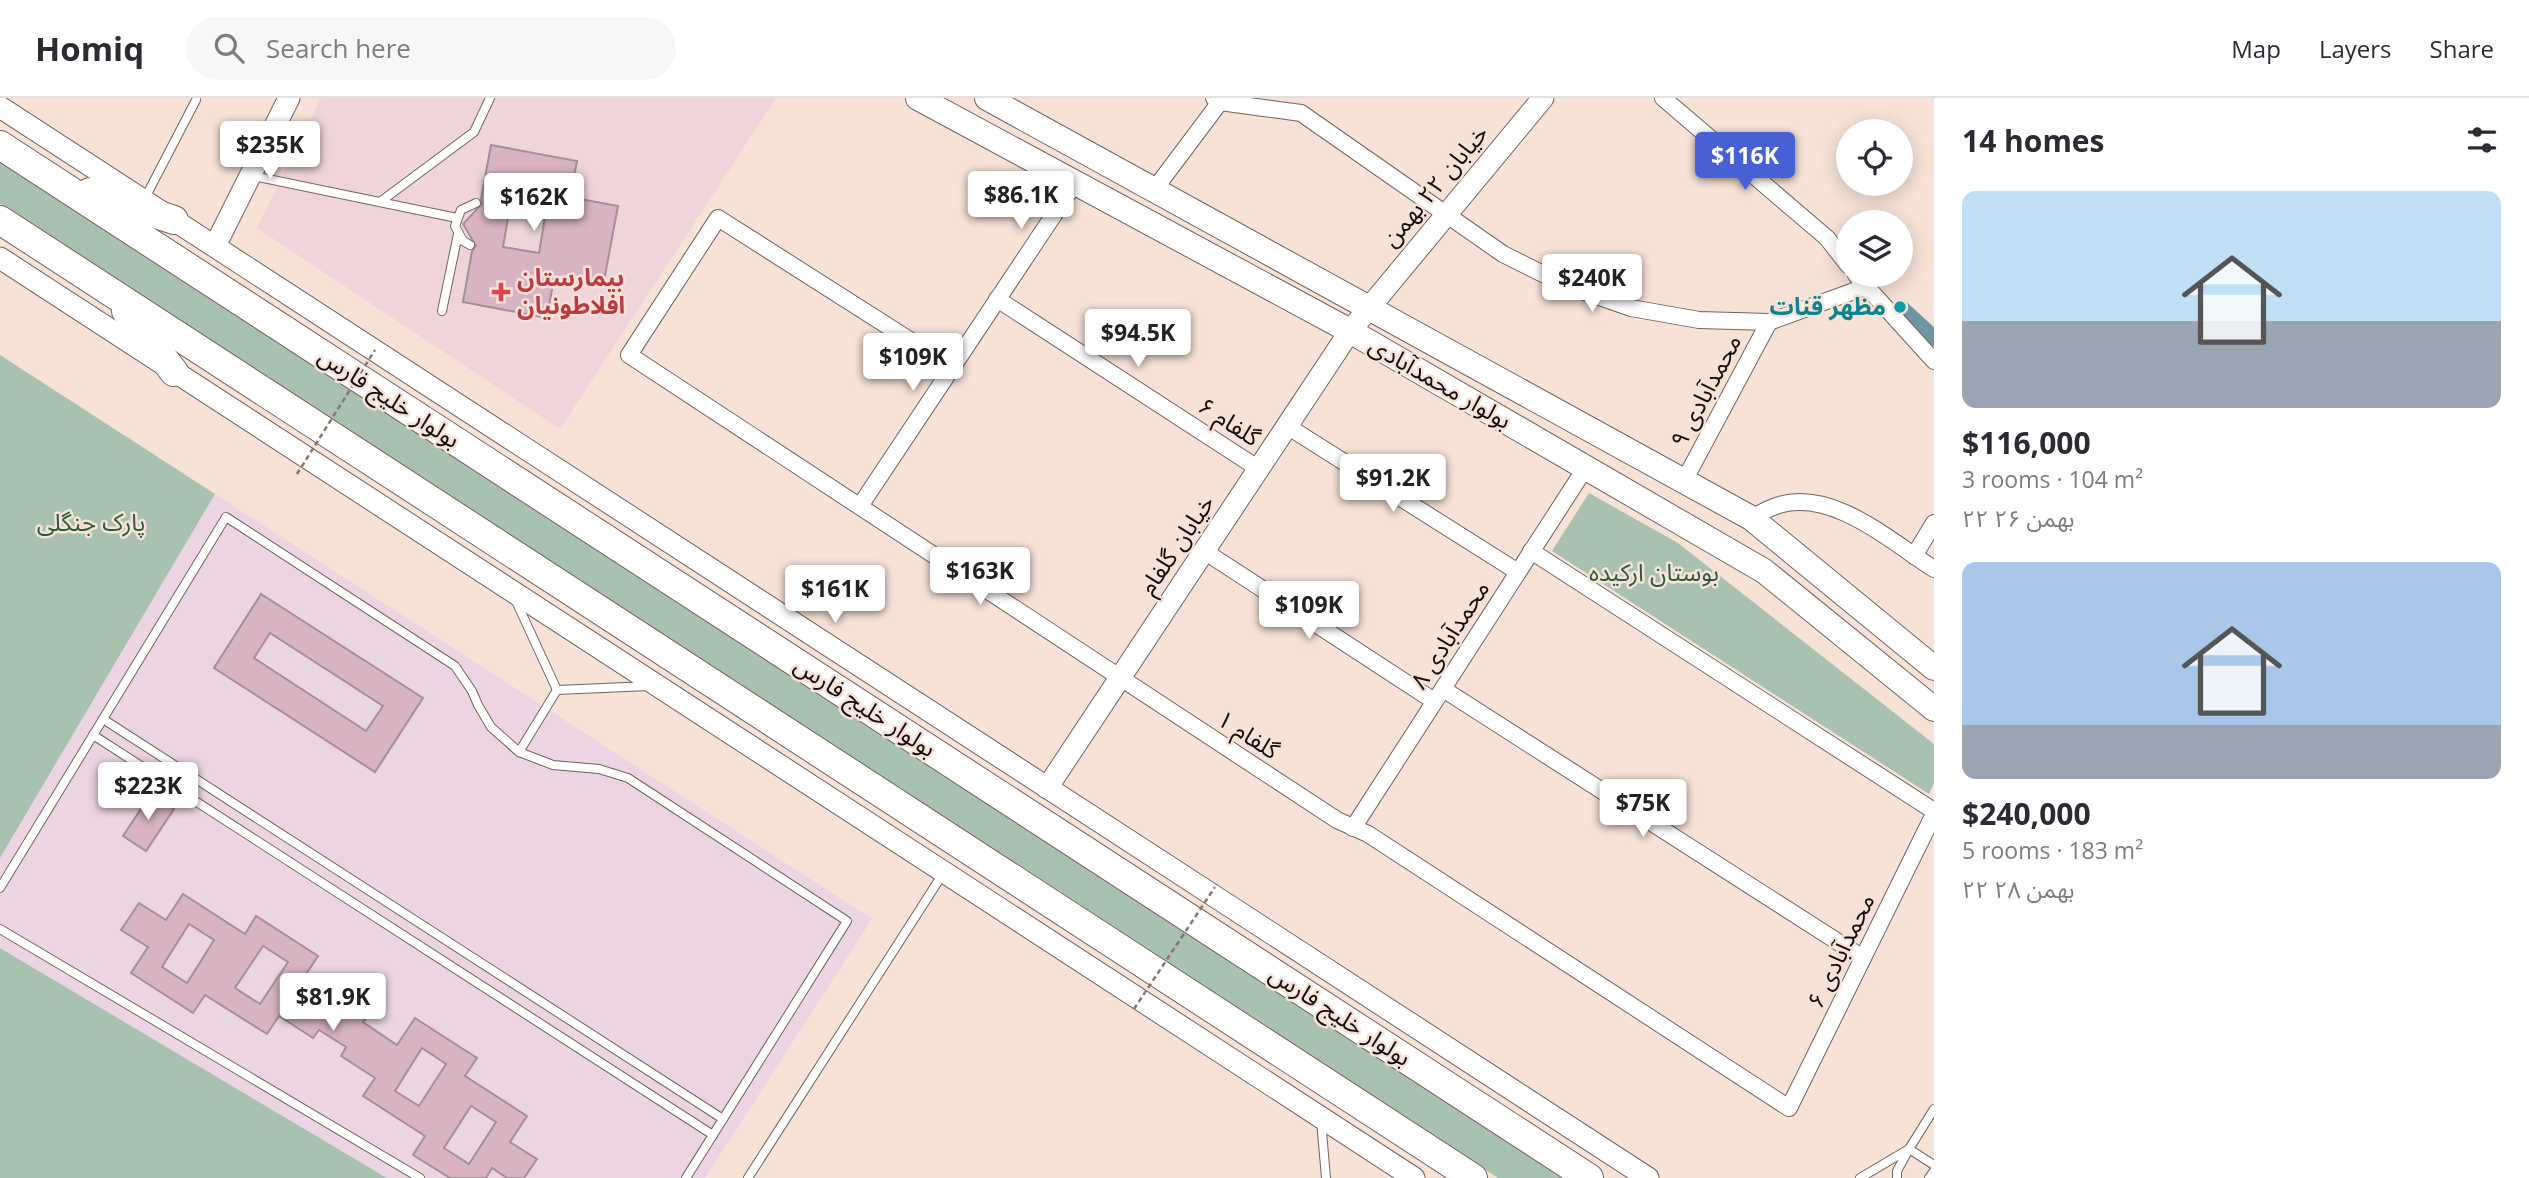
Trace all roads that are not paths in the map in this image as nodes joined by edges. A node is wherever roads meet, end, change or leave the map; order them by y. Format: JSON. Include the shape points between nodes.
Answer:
{"nodes":[{"id":1,"x":289,"y":98,"type":"edge"},
{"id":2,"x":490,"y":98,"type":"edge"},
{"id":3,"x":918,"y":98,"type":"edge"},
{"id":4,"x":987,"y":98,"type":"edge"},
{"id":5,"x":1543,"y":98,"type":"edge"},
{"id":6,"x":1663,"y":98,"type":"edge"},
{"id":7,"x":1219,"y":99,"type":"edge"},
{"id":8,"x":196,"y":100,"type":"dead end"},
{"id":9,"x":0,"y":107,"type":"edge"},
{"id":10,"x":0,"y":145,"type":"edge"},
{"id":11,"x":250,"y":175,"type":"junction"},
{"id":12,"x":51,"y":178,"type":"junction"},
{"id":13,"x":1075,"y":183,"type":"junction"},
{"id":14,"x":1154,"y":190,"type":"junction"},
{"id":15,"x":144,"y":200,"type":"junction"},
{"id":16,"x":380,"y":202,"type":"junction"},
{"id":17,"x":476,"y":203,"type":"dead end"},
{"id":18,"x":1446,"y":214,"type":"junction"},
{"id":19,"x":457,"y":218,"type":"junction"},
{"id":20,"x":0,"y":220,"type":"edge"},
{"id":21,"x":174,"y":220,"type":"junction"},
{"id":22,"x":458,"y":234,"type":"junction"},
{"id":23,"x":470,"y":245,"type":"dead end"},
{"id":24,"x":215,"y":246,"type":"junction"},
{"id":25,"x":1836,"y":250,"type":"edge"},
{"id":26,"x":0,"y":258,"type":"edge"},
{"id":27,"x":1847,"y":287,"type":"edge"},
{"id":28,"x":1866,"y":287,"type":"edge"},
{"id":29,"x":111,"y":293,"type":"junction"},
{"id":30,"x":998,"y":299,"type":"junction"},
{"id":31,"x":1368,"y":308,"type":"junction"},
{"id":32,"x":442,"y":311,"type":"dead end"},
{"id":33,"x":1769,"y":322,"type":"junction"},
{"id":34,"x":1350,"y":331,"type":"junction"},
{"id":35,"x":353,"y":336,"type":"junction"},
{"id":36,"x":1934,"y":360,"type":"edge"},
{"id":37,"x":335,"y":363,"type":"junction"},
{"id":38,"x":952,"y":368,"type":"junction"},
{"id":39,"x":174,"y":372,"type":"junction"},
{"id":40,"x":1287,"y":426,"type":"junction"},
{"id":41,"x":1586,"y":467,"type":"junction"},
{"id":42,"x":1259,"y":469,"type":"junction"},
{"id":43,"x":1684,"y":481,"type":"junction"},
{"id":44,"x":860,"y":506,"type":"junction"},
{"id":45,"x":1751,"y":518,"type":"junction"},
{"id":46,"x":1934,"y":523,"type":"edge"},
{"id":47,"x":1204,"y":551,"type":"junction"},
{"id":48,"x":1531,"y":551,"type":"junction"},
{"id":49,"x":1914,"y":556,"type":"junction"},
{"id":50,"x":1934,"y":569,"type":"edge"},
{"id":51,"x":1518,"y":572,"type":"junction"},
{"id":52,"x":512,"y":592,"type":"junction"},
{"id":53,"x":1934,"y":668,"type":"edge"},
{"id":54,"x":1120,"y":677,"type":"junction"},
{"id":55,"x":657,"y":686,"type":"junction"},
{"id":56,"x":557,"y":690,"type":"junction"},
{"id":57,"x":1438,"y":695,"type":"junction"},
{"id":58,"x":1934,"y":709,"type":"edge"},
{"id":59,"x":103,"y":719,"type":"junction"},
{"id":60,"x":93,"y":735,"type":"junction"},
{"id":61,"x":519,"y":752,"type":"junction"},
{"id":62,"x":1047,"y":788,"type":"junction"},
{"id":63,"x":1934,"y":813,"type":"edge"},
{"id":64,"x":1353,"y":828,"type":"junction"},
{"id":65,"x":944,"y":872,"type":"junction"},
{"id":66,"x":0,"y":888,"type":"edge"},
{"id":67,"x":0,"y":929,"type":"edge"},
{"id":68,"x":1863,"y":958,"type":"junction"},
{"id":69,"x":1789,"y":1108,"type":"joint"},
{"id":70,"x":1934,"y":1109,"type":"edge"},
{"id":71,"x":1320,"y":1117,"type":"junction"},
{"id":72,"x":723,"y":1119,"type":"junction"},
{"id":73,"x":713,"y":1135,"type":"junction"},
{"id":74,"x":1909,"y":1149,"type":"junction"},
{"id":75,"x":1934,"y":1165,"type":"edge"},
{"id":76,"x":1934,"y":1171,"type":"edge"},
{"id":77,"x":1406,"y":1176,"type":"edge"},
{"id":78,"x":420,"y":1178,"type":"edge"},
{"id":79,"x":686,"y":1178,"type":"edge"},
{"id":80,"x":748,"y":1178,"type":"edge"},
{"id":81,"x":1326,"y":1178,"type":"edge"},
{"id":82,"x":1473,"y":1178,"type":"edge"},
{"id":83,"x":1589,"y":1178,"type":"edge"},
{"id":84,"x":1648,"y":1178,"type":"edge"},
{"id":85,"x":1860,"y":1178,"type":"edge"},
{"id":86,"x":1897,"y":1178,"type":"edge"},
{"id":87,"x":1929,"y":1178,"type":"edge"}],
"edges":[{"from":1,"to":11,"type":"street"},
{"from":2,"to":16,"type":"lane","via":[[474,132]]},
{"from":3,"to":13,"type":"main road","name":"بولوار محمدآبادی"},
{"from":4,"to":14,"type":"main road","name":"بولوار محمدآبادی"},
{"from":5,"to":18,"type":"street","name":"خیابان ۲۲ بهمن"},
{"from":6,"to":25,"type":"street"},
{"from":7,"to":14,"type":"street"},
{"from":7,"to":18,"type":"street","via":[[1301,113]]},
{"from":8,"to":15,"type":"lane"},
{"from":9,"to":15,"type":"street"},
{"from":10,"to":12,"type":"highway","name":"بولوار خلیج فارس"},
{"from":11,"to":16,"type":"lane"},
{"from":11,"to":24,"type":"street"},
{"from":12,"to":21,"type":"highway"},
{"from":12,"to":37,"type":"highway","name":"بولوار خلیج فارس"},
{"from":13,"to":30,"type":"street"},
{"from":13,"to":34,"type":"main road","name":"بولوار محمدآبادی"},
{"from":14,"to":31,"type":"main road","name":"بولوار محمدآبادی"},
{"from":15,"to":21,"type":"street"},
{"from":16,"to":19,"type":"lane"},
{"from":17,"to":19,"type":"lane","via":[[467,205]]},
{"from":18,"to":31,"type":"street","name":"خیابان ۲۲ بهمن"},
{"from":18,"to":33,"type":"street","via":[[1528,267],[1631,308],[1699,320]]},
{"from":19,"to":22,"type":"lane"},
{"from":20,"to":29,"type":"highway"},
{"from":21,"to":24,"type":"street"},
{"from":22,"to":23,"type":"lane"},
{"from":22,"to":32,"type":"lane"},
{"from":24,"to":35,"type":"street"},
{"from":26,"to":39,"type":"street"},
{"from":27,"to":33,"type":"street"},
{"from":28,"to":36,"type":"street"},
{"from":29,"to":39,"type":"highway"},
{"from":29,"to":82,"type":"highway"},
{"from":30,"to":38,"type":"street"},
{"from":30,"to":42,"type":"street","name":"گلفام ۶"},
{"from":31,"to":34,"type":"street","name":"خیابان ۲۲ بهمن"},
{"from":31,"to":43,"type":"main road","name":"بولوار محمدآبادی"},
{"from":33,"to":43,"type":"street","name":"محمدآبادی ۹"},
{"from":34,"to":40,"type":"street","name":"خیابان گلفام"},
{"from":34,"to":41,"type":"main road","name":"بولوار محمدآبادی"},
{"from":35,"to":37,"type":"street"},
{"from":35,"to":62,"type":"street"},
{"from":37,"to":83,"type":"highway","name":"بولوار خلیج فارس"},
{"from":38,"to":44,"type":"street"},
{"from":38,"to":44,"type":"street","name":"گلفام ۱","via":[[718,218],[629,355]]},
{"from":39,"to":52,"type":"street"},
{"from":40,"to":42,"type":"street","name":"خیابان گلفام"},
{"from":40,"to":51,"type":"street"},
{"from":41,"to":48,"type":"street","name":"محمدآبادی ۸"},
{"from":41,"to":58,"type":"main road","name":"بولوار محمدآبادی","via":[[1764,571]]},
{"from":42,"to":47,"type":"street","name":"خیابان گلفام"},
{"from":43,"to":45,"type":"main road","name":"بولوار محمدآبادی"},
{"from":44,"to":54,"type":"street","name":"گلفام ۱"},
{"from":45,"to":49,"type":"street","via":[[1776,506],[1818,503],[1839,509]]},
{"from":45,"to":53,"type":"main road","name":"بولوار محمدآبادی"},
{"from":46,"to":49,"type":"street"},
{"from":47,"to":54,"type":"street","name":"خیابان گلفام"},
{"from":47,"to":57,"type":"street"},
{"from":48,"to":51,"type":"street","name":"محمدآبادی ۸"},
{"from":48,"to":63,"type":"street"},
{"from":49,"to":50,"type":"street"},
{"from":51,"to":57,"type":"street","name":"محمدآبادی ۸"},
{"from":52,"to":55,"type":"street"},
{"from":52,"to":56,"type":"lane"},
{"from":54,"to":62,"type":"street","name":"خیابان گلفام"},
{"from":54,"to":64,"type":"street","name":"گلفام ۱"},
{"from":55,"to":56,"type":"lane"},
{"from":55,"to":65,"type":"street"},
{"from":56,"to":61,"type":"lane"},
{"from":57,"to":64,"type":"street","name":"محمدآبادی ۸"},
{"from":57,"to":68,"type":"street"},
{"from":59,"to":60,"type":"lane"},
{"from":59,"to":61,"type":"lane","via":[[226,517],[455,666],[491,727]]},
{"from":59,"to":72,"type":"lane"},
{"from":60,"to":66,"type":"lane"},
{"from":60,"to":73,"type":"lane"},
{"from":61,"to":72,"type":"lane","via":[[553,765],[599,769],[628,778],[848,921]]},
{"from":62,"to":84,"type":"street"},
{"from":63,"to":68,"type":"street","name":"محمدآبادی ۶"},
{"from":64,"to":69,"type":"street","name":"گلفام ۱"},
{"from":65,"to":71,"type":"street"},
{"from":65,"to":80,"type":"lane"},
{"from":67,"to":78,"type":"lane"},
{"from":68,"to":69,"type":"street","name":"محمدآبادی ۶"},
{"from":70,"to":74,"type":"lane"},
{"from":71,"to":77,"type":"street"},
{"from":71,"to":81,"type":"lane"},
{"from":72,"to":73,"type":"lane"},
{"from":73,"to":79,"type":"lane"},
{"from":74,"to":75,"type":"lane"},
{"from":74,"to":85,"type":"lane"},
{"from":74,"to":86,"type":"lane"},
{"from":76,"to":87,"type":"lane"}]}
